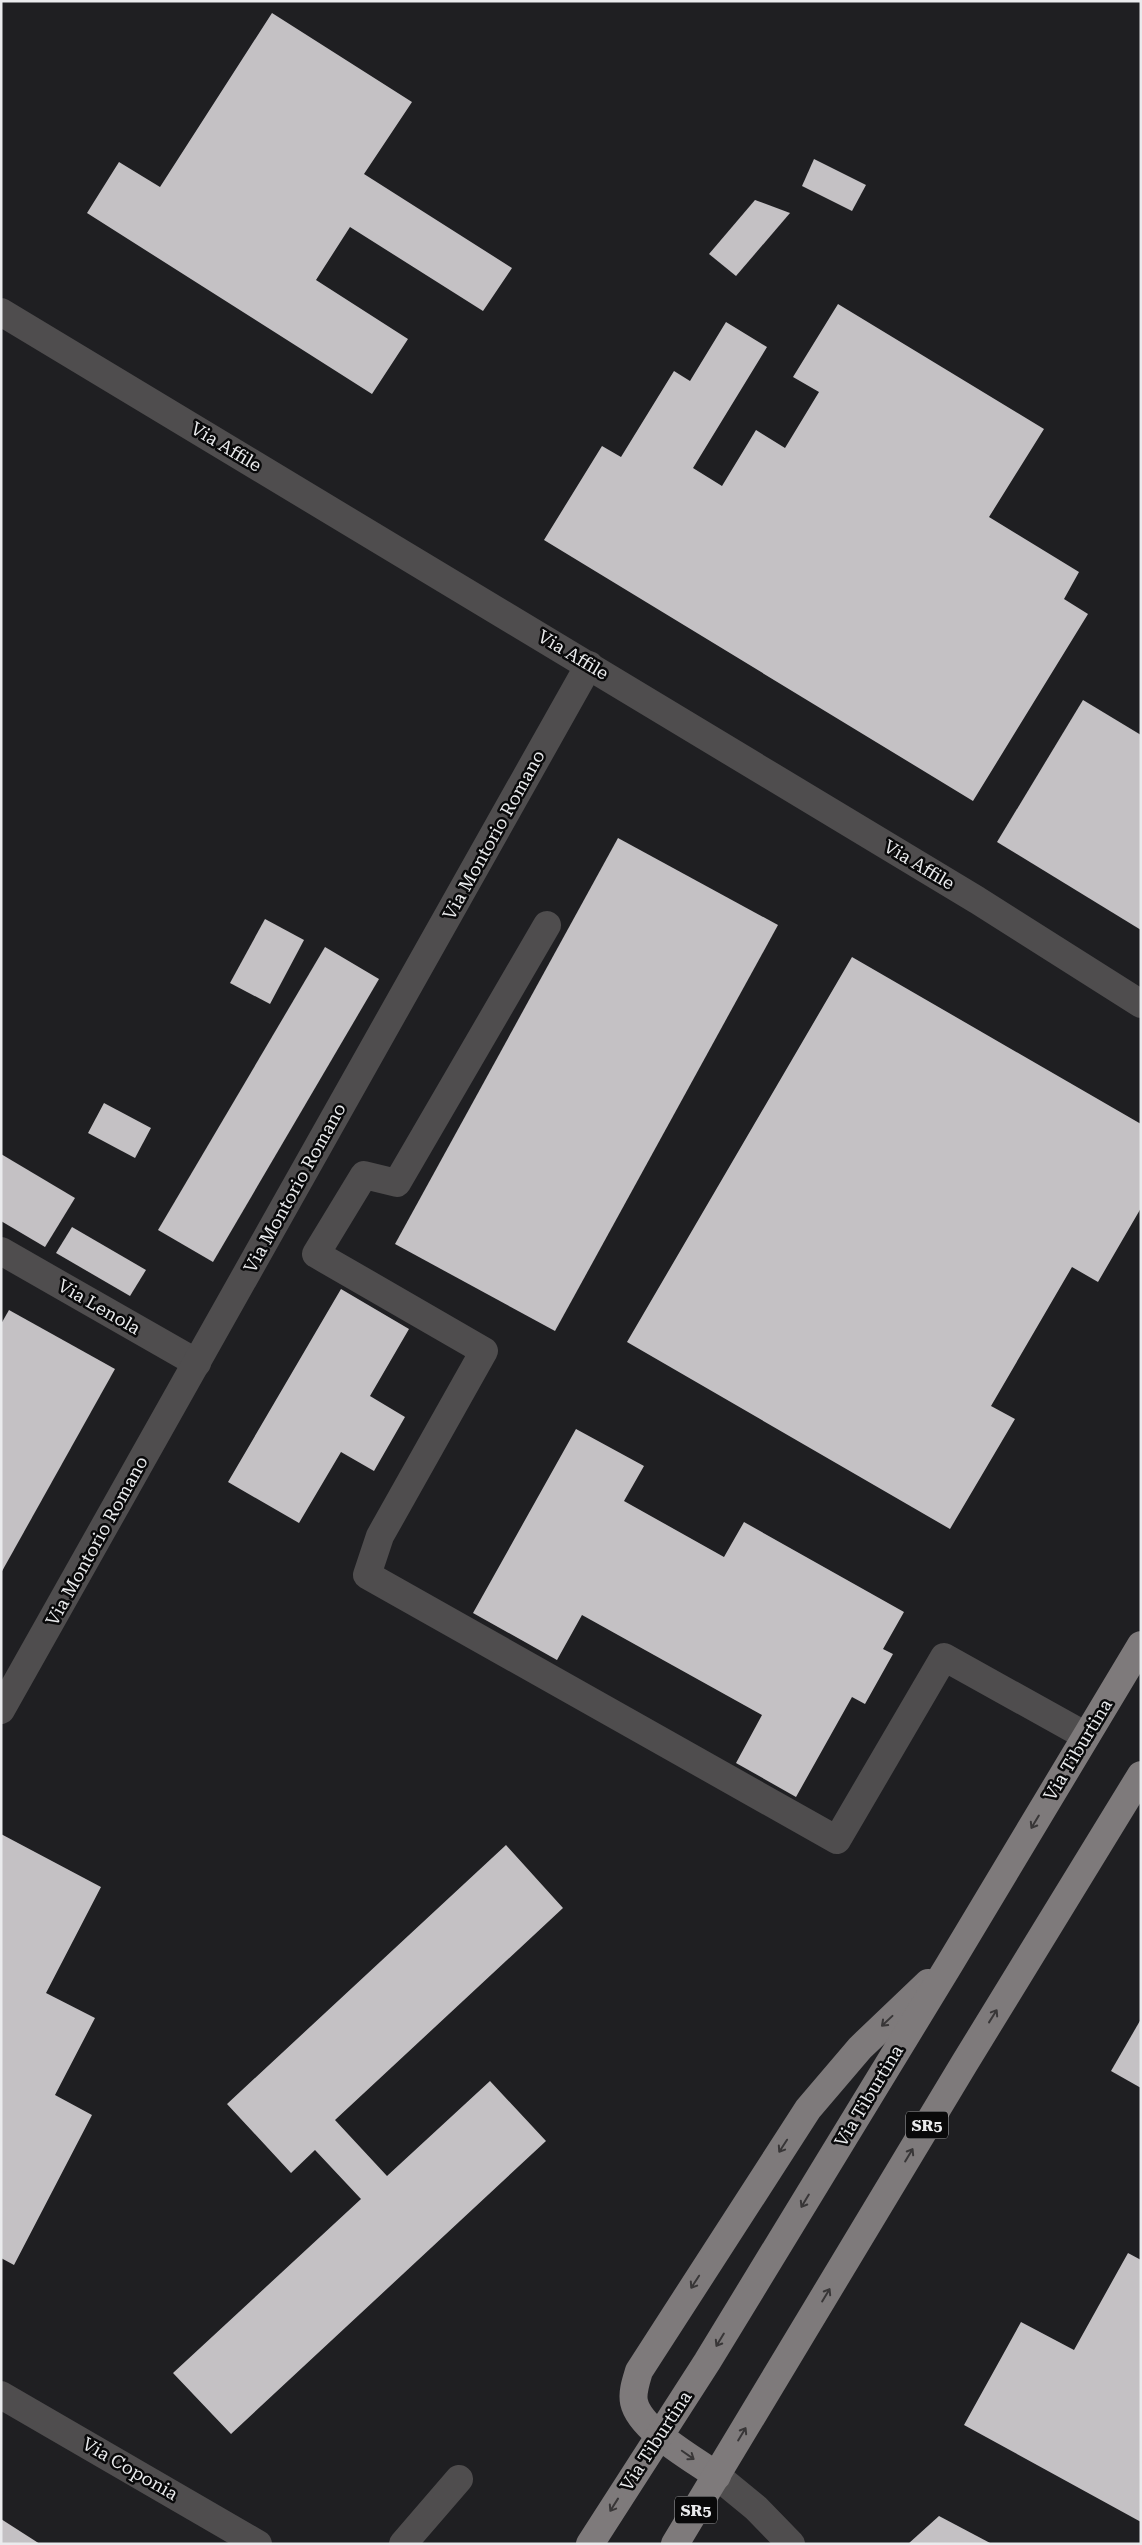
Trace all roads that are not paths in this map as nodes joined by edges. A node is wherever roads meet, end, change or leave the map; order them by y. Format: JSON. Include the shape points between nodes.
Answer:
{"nodes":[{"id":1,"x":1,"y":312,"type":"edge"},
{"id":2,"x":589,"y":665,"type":"junction"},
{"id":3,"x":547,"y":925,"type":"dead end"},
{"id":4,"x":1141,"y":1004,"type":"edge"},
{"id":5,"x":1,"y":1251,"type":"edge"},
{"id":6,"x":197,"y":1363,"type":"junction"},
{"id":7,"x":1141,"y":1645,"type":"edge"},
{"id":8,"x":1,"y":1710,"type":"edge"},
{"id":9,"x":1086,"y":1736,"type":"junction"},
{"id":10,"x":1141,"y":1775,"type":"edge"},
{"id":11,"x":949,"y":1965,"type":"junction"},
{"id":12,"x":1,"y":2395,"type":"edge"},
{"id":13,"x":659,"y":2435,"type":"junction"},
{"id":14,"x":717,"y":2476,"type":"junction"},
{"id":15,"x":460,"y":2479,"type":"dead end"},
{"id":16,"x":258,"y":2544,"type":"edge"},
{"id":17,"x":403,"y":2544,"type":"edge"},
{"id":18,"x":590,"y":2544,"type":"edge"},
{"id":19,"x":674,"y":2544,"type":"edge"},
{"id":20,"x":791,"y":2544,"type":"edge"}],
"edges":[{"from":1,"to":2,"type":"street","name":"Via Affile"},
{"from":2,"to":4,"type":"street","name":"Via Affile","via":[[977,900]]},
{"from":2,"to":6,"type":"street","name":"Via Montorio Romano"},
{"from":3,"to":9,"type":"street","via":[[397,1183],[364,1175],[316,1254],[484,1351],[380,1536],[367,1575],[837,1840],[944,1657]]},
{"from":5,"to":6,"type":"street","name":"Via Lenola"},
{"from":6,"to":8,"type":"street","name":"Via Montorio Romano"},
{"from":7,"to":9,"type":"main road","name":"Via Tiburtina"},
{"from":9,"to":11,"type":"main road","name":"Via Tiburtina","one_way":true},
{"from":14,"to":10,"type":"main road","number":"SR5","one_way":true},
{"from":11,"to":13,"type":"main road","name":"Via Tiburtina","one_way":true},
{"from":11,"to":13,"type":"main road","one_way":true,"via":[[866,2041],[818,2096],[644,2360],[634,2401],[638,2414]]},
{"from":12,"to":16,"type":"street","name":"Via Coponia"},
{"from":13,"to":14,"type":"main road","one_way":true},
{"from":13,"to":18,"type":"main road","name":"Via Tiburtina","one_way":true},
{"from":14,"to":19,"type":"main road","number":"SR5"},
{"from":14,"to":20,"type":"street","via":[[756,2508]]},
{"from":15,"to":17,"type":"street"}]}
